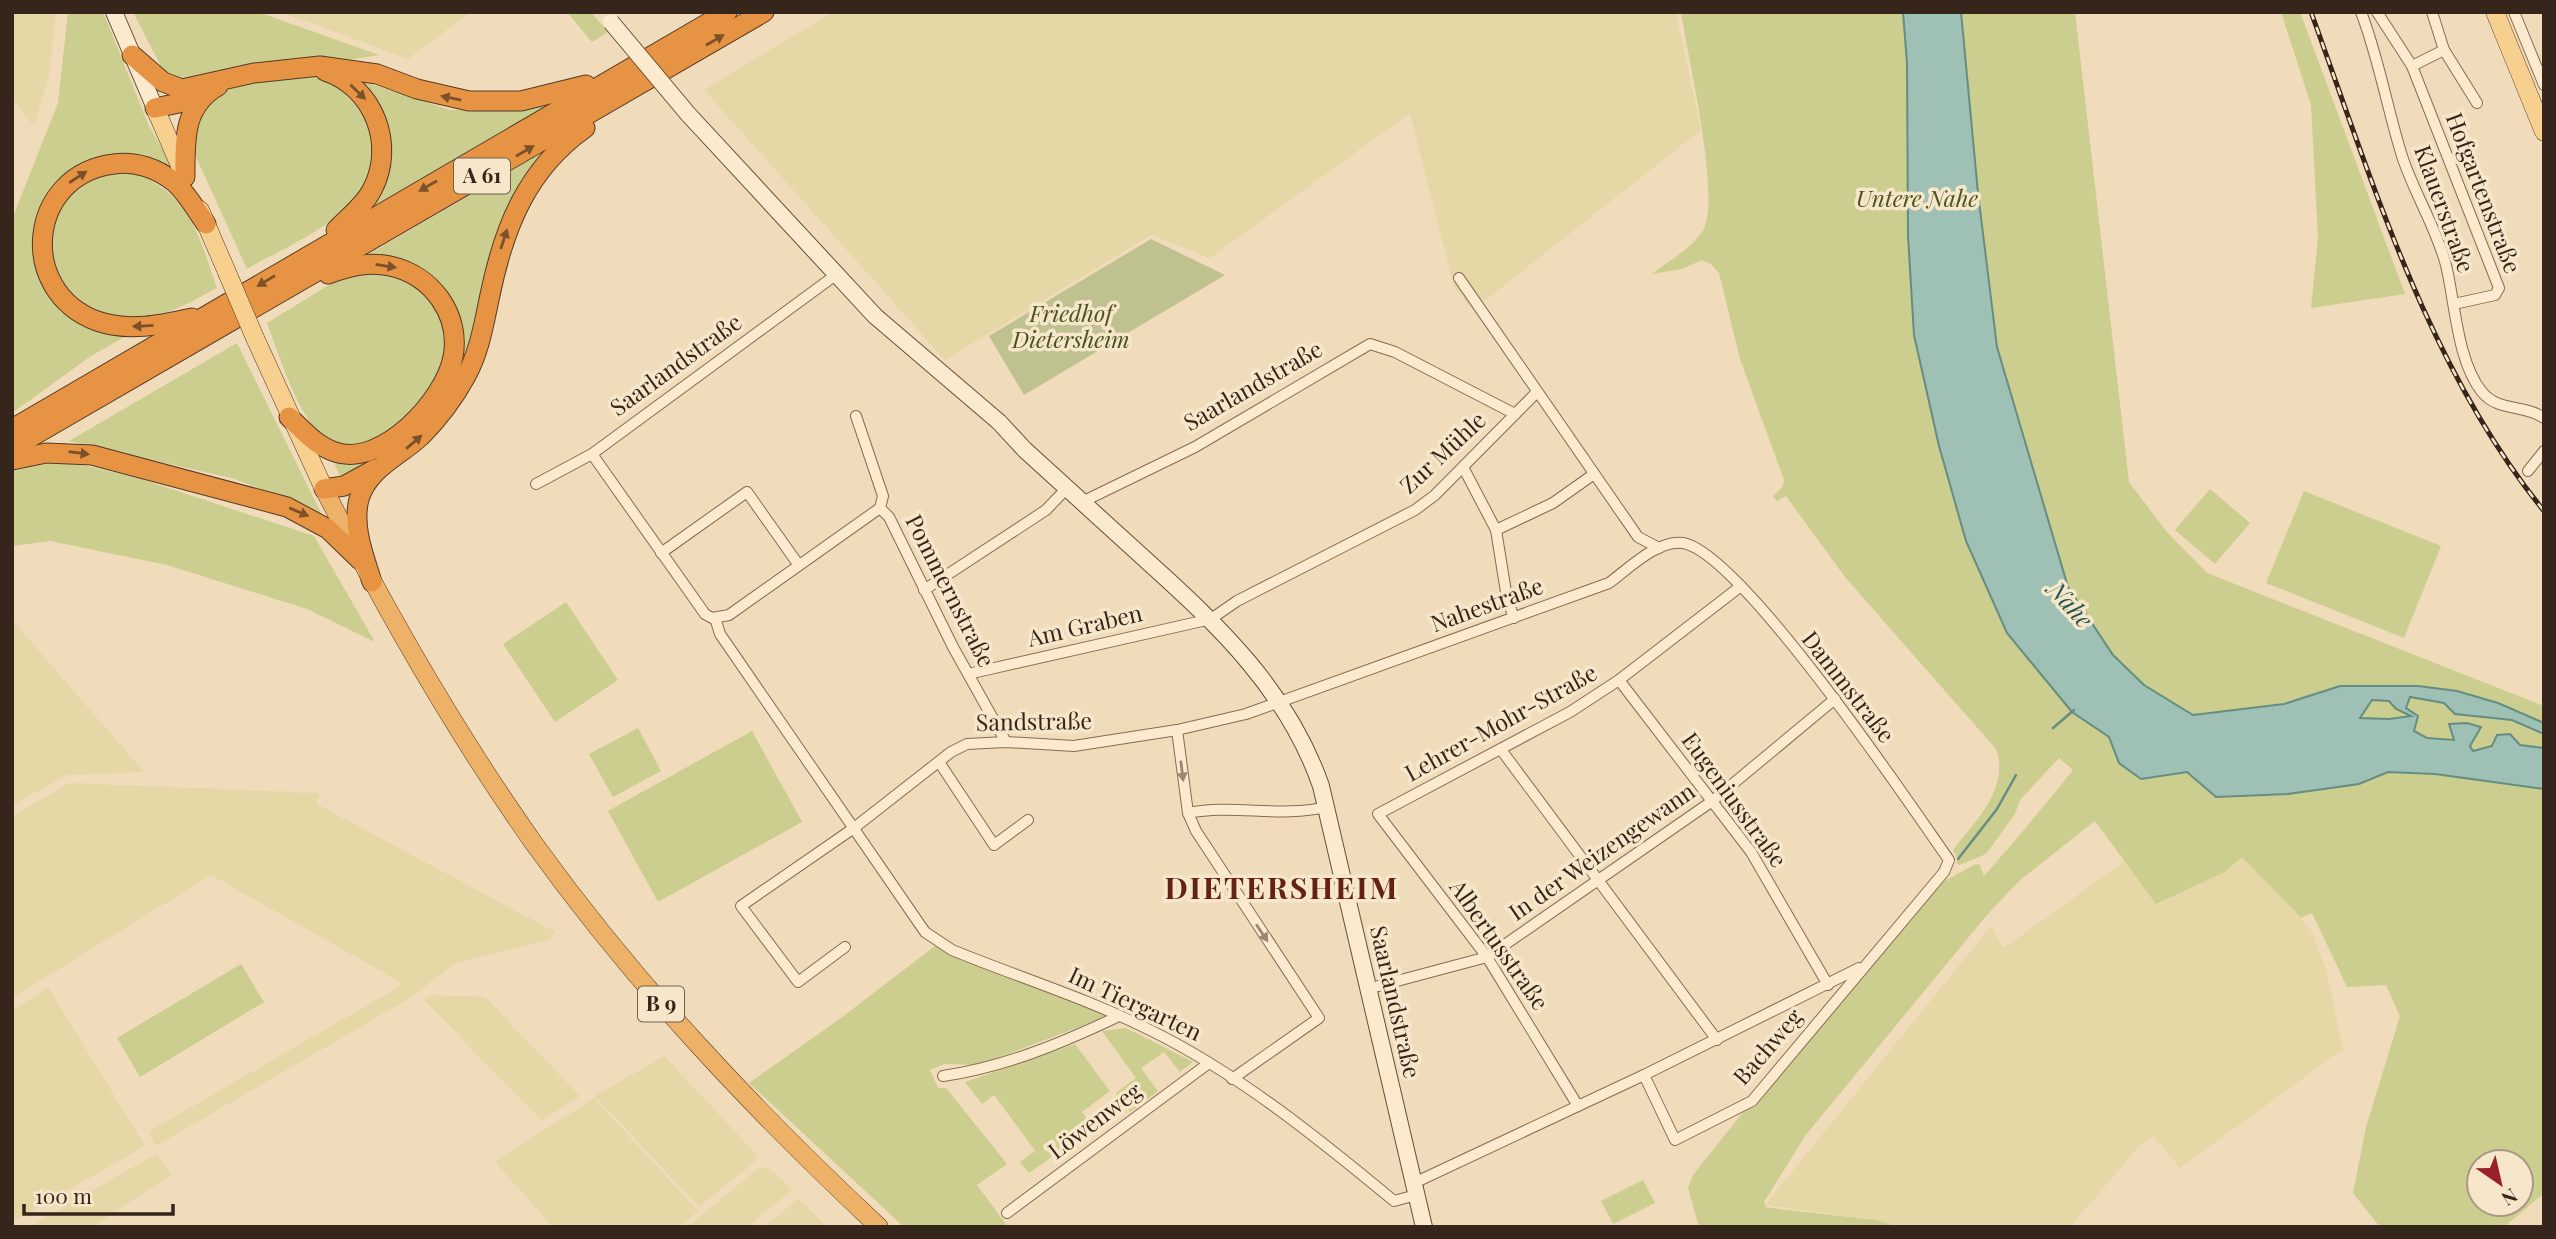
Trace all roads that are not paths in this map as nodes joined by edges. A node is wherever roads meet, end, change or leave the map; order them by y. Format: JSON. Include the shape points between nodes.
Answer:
{"nodes":[{"id":1,"x":114,"y":12,"type":"edge"},
{"id":2,"x":727,"y":12,"type":"edge"},
{"id":3,"x":764,"y":12,"type":"edge"},
{"id":4,"x":2361,"y":12,"type":"edge"},
{"id":5,"x":2377,"y":12,"type":"edge"},
{"id":6,"x":2432,"y":12,"type":"edge"},
{"id":7,"x":2496,"y":12,"type":"edge"},
{"id":8,"x":2514,"y":12,"type":"edge"},
{"id":9,"x":607,"y":17,"type":"edge"},
{"id":10,"x":2444,"y":50,"type":"junction"},
{"id":11,"x":132,"y":55,"type":"junction"},
{"id":12,"x":635,"y":65,"type":"junction"},
{"id":13,"x":2412,"y":66,"type":"junction"},
{"id":14,"x":297,"y":67,"type":"junction"},
{"id":15,"x":667,"y":69,"type":"junction"},
{"id":16,"x":228,"y":80,"type":"junction"},
{"id":17,"x":2544,"y":85,"type":"edge"},
{"id":18,"x":210,"y":91,"type":"junction"},
{"id":19,"x":2477,"y":103,"type":"dead end"},
{"id":20,"x":155,"y":108,"type":"junction"},
{"id":21,"x":2544,"y":132,"type":"edge"},
{"id":22,"x":185,"y":177,"type":"junction"},
{"id":23,"x":206,"y":224,"type":"junction"},
{"id":24,"x":322,"y":247,"type":"junction"},
{"id":25,"x":837,"y":274,"type":"junction"},
{"id":26,"x":1459,"y":278,"type":"dead end"},
{"id":27,"x":297,"y":283,"type":"junction"},
{"id":28,"x":2454,"y":304,"type":"junction"},
{"id":29,"x":210,"y":314,"type":"junction"},
{"id":30,"x":1537,"y":392,"type":"junction"},
{"id":31,"x":1516,"y":414,"type":"junction"},
{"id":32,"x":856,"y":416,"type":"dead end"},
{"id":33,"x":289,"y":417,"type":"junction"},
{"id":34,"x":2544,"y":418,"type":"edge"},
{"id":35,"x":12,"y":429,"type":"edge"},
{"id":36,"x":12,"y":448,"type":"edge"},
{"id":37,"x":2544,"y":451,"type":"edge"},
{"id":38,"x":592,"y":454,"type":"junction"},
{"id":39,"x":12,"y":460,"type":"edge"},
{"id":40,"x":379,"y":467,"type":"junction"},
{"id":41,"x":1462,"y":467,"type":"junction"},
{"id":42,"x":2528,"y":471,"type":"dead end"},
{"id":43,"x":1594,"y":474,"type":"junction"},
{"id":44,"x":536,"y":484,"type":"dead end"},
{"id":45,"x":1067,"y":488,"type":"junction"},
{"id":46,"x":324,"y":489,"type":"junction"},
{"id":47,"x":1082,"y":502,"type":"junction"},
{"id":48,"x":880,"y":508,"type":"junction"},
{"id":49,"x":1496,"y":530,"type":"junction"},
{"id":50,"x":1658,"y":548,"type":"junction"},
{"id":51,"x":661,"y":553,"type":"junction"},
{"id":52,"x":360,"y":560,"type":"junction"},
{"id":53,"x":798,"y":564,"type":"junction"},
{"id":54,"x":372,"y":582,"type":"junction"},
{"id":55,"x":1741,"y":586,"type":"junction"},
{"id":56,"x":924,"y":590,"type":"junction"},
{"id":57,"x":715,"y":618,"type":"junction"},
{"id":58,"x":1514,"y":618,"type":"junction"},
{"id":59,"x":1211,"y":619,"type":"junction"},
{"id":60,"x":968,"y":674,"type":"junction"},
{"id":61,"x":1619,"y":680,"type":"junction"},
{"id":62,"x":1835,"y":699,"type":"junction"},
{"id":63,"x":1281,"y":702,"type":"junction"},
{"id":64,"x":1177,"y":730,"type":"junction"},
{"id":65,"x":1006,"y":742,"type":"junction"},
{"id":66,"x":1502,"y":751,"type":"junction"},
{"id":67,"x":939,"y":762,"type":"junction"},
{"id":68,"x":1711,"y":802,"type":"junction"},
{"id":69,"x":1326,"y":807,"type":"junction"},
{"id":70,"x":1188,"y":813,"type":"junction"},
{"id":71,"x":1378,"y":814,"type":"joint"},
{"id":72,"x":1028,"y":820,"type":"dead end"},
{"id":73,"x":854,"y":828,"type":"junction"},
{"id":74,"x":1949,"y":860,"type":"joint"},
{"id":75,"x":1598,"y":883,"type":"junction"},
{"id":76,"x":845,"y":947,"type":"dead end"},
{"id":77,"x":1488,"y":957,"type":"junction"},
{"id":78,"x":1864,"y":966,"type":"junction"},
{"id":79,"x":1828,"y":985,"type":"junction"},
{"id":80,"x":1367,"y":989,"type":"junction"},
{"id":81,"x":1119,"y":1016,"type":"junction"},
{"id":82,"x":1717,"y":1040,"type":"junction"},
{"id":83,"x":1209,"y":1063,"type":"junction"},
{"id":84,"x":943,"y":1076,"type":"dead end"},
{"id":85,"x":1644,"y":1076,"type":"junction"},
{"id":86,"x":1232,"y":1079,"type":"junction"},
{"id":87,"x":1578,"y":1106,"type":"junction"},
{"id":88,"x":1415,"y":1189,"type":"junction"},
{"id":89,"x":1007,"y":1213,"type":"dead end"},
{"id":90,"x":879,"y":1227,"type":"edge"},
{"id":91,"x":1424,"y":1227,"type":"edge"}],
"edges":[{"from":1,"to":11,"type":"main road"},
{"from":2,"to":12,"type":"highway","number":"A 61"},
{"from":15,"to":3,"type":"highway","number":"A 61","one_way":true},
{"from":4,"to":28,"type":"street","name":"Klauerstraße","via":[[2402,157],[2445,262]]},
{"from":5,"to":13,"type":"street","name":"Hofgartenstraße"},
{"from":6,"to":10,"type":"street","name":"Hofgartenstraße"},
{"from":7,"to":21,"type":"main road"},
{"from":8,"to":17,"type":"street"},
{"from":9,"to":25,"type":"main road","name":"Saarlandstraße","bridge":true,"via":[[688,114]]},
{"from":10,"to":13,"type":"street"},
{"from":10,"to":19,"type":"street","name":"Hofgartenstraße"},
{"from":11,"to":16,"type":"highway","via":[[176,88]]},
{"from":11,"to":20,"type":"main road"},
{"from":12,"to":14,"type":"highway","one_way":true,"via":[[562,92],[498,102],[444,97],[341,67]]},
{"from":12,"to":24,"type":"highway","number":"A 61","one_way":true},
{"from":13,"to":28,"type":"street","name":"Hofgartenstraße","via":[[2499,288],[2495,295]]},
{"from":14,"to":16,"type":"highway"},
{"from":14,"to":24,"type":"highway","one_way":true,"via":[[328,72],[356,89],[375,115],[383,146],[371,192]]},
{"from":27,"to":15,"type":"highway","number":"A 61","one_way":true},
{"from":40,"to":15,"type":"highway","one_way":true,"via":[[439,418],[467,374],[485,325],[508,226],[540,169],[575,135]]},
{"from":16,"to":18,"type":"highway"},
{"from":18,"to":20,"type":"highway"},
{"from":18,"to":22,"type":"highway","via":[[189,118]]},
{"from":20,"to":22,"type":"main road","number":"B 9"},
{"from":22,"to":23,"type":"main road","number":"B 9"},
{"from":29,"to":23,"type":"highway","one_way":true,"via":[[143,326],[97,321],[60,294],[42,254],[44,224],[56,197],[77,176],[105,165],[134,164],[162,174],[185,193]]},
{"from":23,"to":33,"type":"main road","number":"B 9","bridge":true},
{"from":24,"to":29,"type":"highway","number":"A 61","one_way":true},
{"from":25,"to":38,"type":"street","name":"Saarlandstraße"},
{"from":25,"to":45,"type":"main road","name":"Saarlandstraße","via":[[875,316],[999,422]]},
{"from":26,"to":30,"type":"street"},
{"from":27,"to":33,"type":"highway","one_way":true,"via":[[359,265],[404,270],[421,278],[442,301],[450,314],[455,342],[449,372],[437,394],[408,426],[371,451],[353,455],[329,450]]},
{"from":27,"to":36,"type":"highway","number":"A 61"},
{"from":28,"to":34,"type":"street","name":"Klauerstraße","via":[[2468,366],[2481,391],[2493,402]]},
{"from":29,"to":35,"type":"highway","number":"A 61"},
{"from":30,"to":31,"type":"street","name":"Zur Mühle"},
{"from":30,"to":43,"type":"street"},
{"from":31,"to":41,"type":"street","name":"Zur Mühle"},
{"from":31,"to":47,"type":"street","name":"Saarlandstraße","via":[[1395,352],[1370,344],[1195,447]]},
{"from":32,"to":48,"type":"street","name":"Pommernstraße","via":[[883,496]]},
{"from":33,"to":46,"type":"main road","number":"B 9"},
{"from":37,"to":42,"type":"street"},
{"from":38,"to":44,"type":"street","name":"Saarlandstraße"},
{"from":38,"to":51,"type":"street"},
{"from":39,"to":52,"type":"highway","one_way":true,"via":[[46,453],[92,455],[287,507],[328,529]]},
{"from":40,"to":46,"type":"highway","via":[[344,486]]},
{"from":40,"to":54,"type":"highway","via":[[359,498],[357,516]]},
{"from":41,"to":49,"type":"street"},
{"from":41,"to":59,"type":"street","name":"Zur Mühle","via":[[1415,510],[1237,601]]},
{"from":43,"to":49,"type":"street","via":[[1553,503]]},
{"from":43,"to":50,"type":"street","via":[[1638,537]]},
{"from":45,"to":47,"type":"main road","name":"Saarlandstraße"},
{"from":45,"to":56,"type":"street","via":[[1046,510]]},
{"from":46,"to":52,"type":"highway","number":"B 9"},
{"from":47,"to":59,"type":"main road","name":"Saarlandstraße"},
{"from":48,"to":53,"type":"street"},
{"from":48,"to":56,"type":"street","name":"Pommernstraße","via":[[889,517]]},
{"from":49,"to":58,"type":"street"},
{"from":50,"to":55,"type":"street","name":"Dammstraße","via":[[1682,543],[1701,552]]},
{"from":50,"to":58,"type":"street","name":"Nahestraße","via":[[1609,583]]},
{"from":51,"to":53,"type":"street","via":[[747,492]]},
{"from":51,"to":57,"type":"street","via":[[705,614]]},
{"from":52,"to":54,"type":"highway","number":"B 9"},
{"from":53,"to":57,"type":"street","via":[[729,615]]},
{"from":54,"to":90,"type":"highway","number":"B 9","via":[[481,766],[600,931],[720,1070]]},
{"from":55,"to":61,"type":"street","name":"Lehrer-Mohr-Straße"},
{"from":55,"to":62,"type":"street","name":"Dammstraße"},
{"from":56,"to":60,"type":"street","name":"Pommernstraße"},
{"from":57,"to":73,"type":"street","via":[[720,634]]},
{"from":58,"to":63,"type":"street","name":"Nahestraße"},
{"from":59,"to":60,"type":"street","name":"Am Graben"},
{"from":59,"to":63,"type":"main road","name":"Saarlandstraße","via":[[1249,658]]},
{"from":60,"to":65,"type":"street","name":"Pommernstraße"},
{"from":61,"to":66,"type":"street","name":"Lehrer-Mohr-Straße"},
{"from":61,"to":68,"type":"street","name":"Eugeniusstraße"},
{"from":62,"to":68,"type":"street","name":"In der Weizengewann"},
{"from":62,"to":74,"type":"street","name":"Dammstraße"},
{"from":63,"to":64,"type":"street","name":"Sandstraße"},
{"from":63,"to":69,"type":"main road","name":"Saarlandstraße","via":[[1313,764]]},
{"from":64,"to":65,"type":"street","name":"Sandstraße","via":[[1074,746]]},
{"from":64,"to":70,"type":"street","one_way":true},
{"from":65,"to":67,"type":"street","name":"Sandstraße","via":[[967,744]]},
{"from":66,"to":71,"type":"street","name":"Lehrer-Mohr-Straße"},
{"from":66,"to":75,"type":"street"},
{"from":67,"to":72,"type":"street","via":[[994,845]]},
{"from":67,"to":73,"type":"street","name":"Sandstraße"},
{"from":68,"to":75,"type":"street","name":"In der Weizengewann"},
{"from":68,"to":79,"type":"street","name":"Eugeniusstraße","via":[[1751,852]]},
{"from":69,"to":70,"type":"street","via":[[1298,813],[1216,807]]},
{"from":69,"to":80,"type":"main road","name":"Saarlandstraße"},
{"from":70,"to":86,"type":"street","one_way":true,"via":[[1219,869],[1319,1018]]},
{"from":71,"to":77,"type":"street","name":"Albertusstraße"},
{"from":73,"to":76,"type":"street","name":"Sandstraße","via":[[741,906],[798,982]]},
{"from":73,"to":81,"type":"street","name":"Im Tiergarten","via":[[925,932],[952,950]]},
{"from":74,"to":78,"type":"street","name":"Bachweg","via":[[1944,872]]},
{"from":75,"to":77,"type":"street","name":"In der Weizengewann"},
{"from":75,"to":82,"type":"street"},
{"from":77,"to":80,"type":"street","name":"In der Weizengewann"},
{"from":77,"to":87,"type":"street","name":"Albertusstraße"},
{"from":78,"to":79,"type":"street","name":"Bachweg"},
{"from":78,"to":85,"type":"street","name":"Bachweg","via":[[1752,1101],[1675,1140]]},
{"from":79,"to":82,"type":"street","name":"Bachweg"},
{"from":80,"to":88,"type":"main road","name":"Saarlandstraße"},
{"from":81,"to":83,"type":"street","name":"Im Tiergarten"},
{"from":81,"to":84,"type":"street","via":[[1011,1061]]},
{"from":82,"to":85,"type":"street","name":"Bachweg"},
{"from":83,"to":86,"type":"street","name":"Im Tiergarten"},
{"from":83,"to":89,"type":"street","name":"Löwenweg"},
{"from":85,"to":87,"type":"street","name":"Bachweg"},
{"from":86,"to":88,"type":"street","name":"Im Tiergarten","via":[[1394,1201]]},
{"from":87,"to":88,"type":"street","name":"Bachweg"},
{"from":88,"to":91,"type":"main road","name":"Saarlandstraße"}]}
